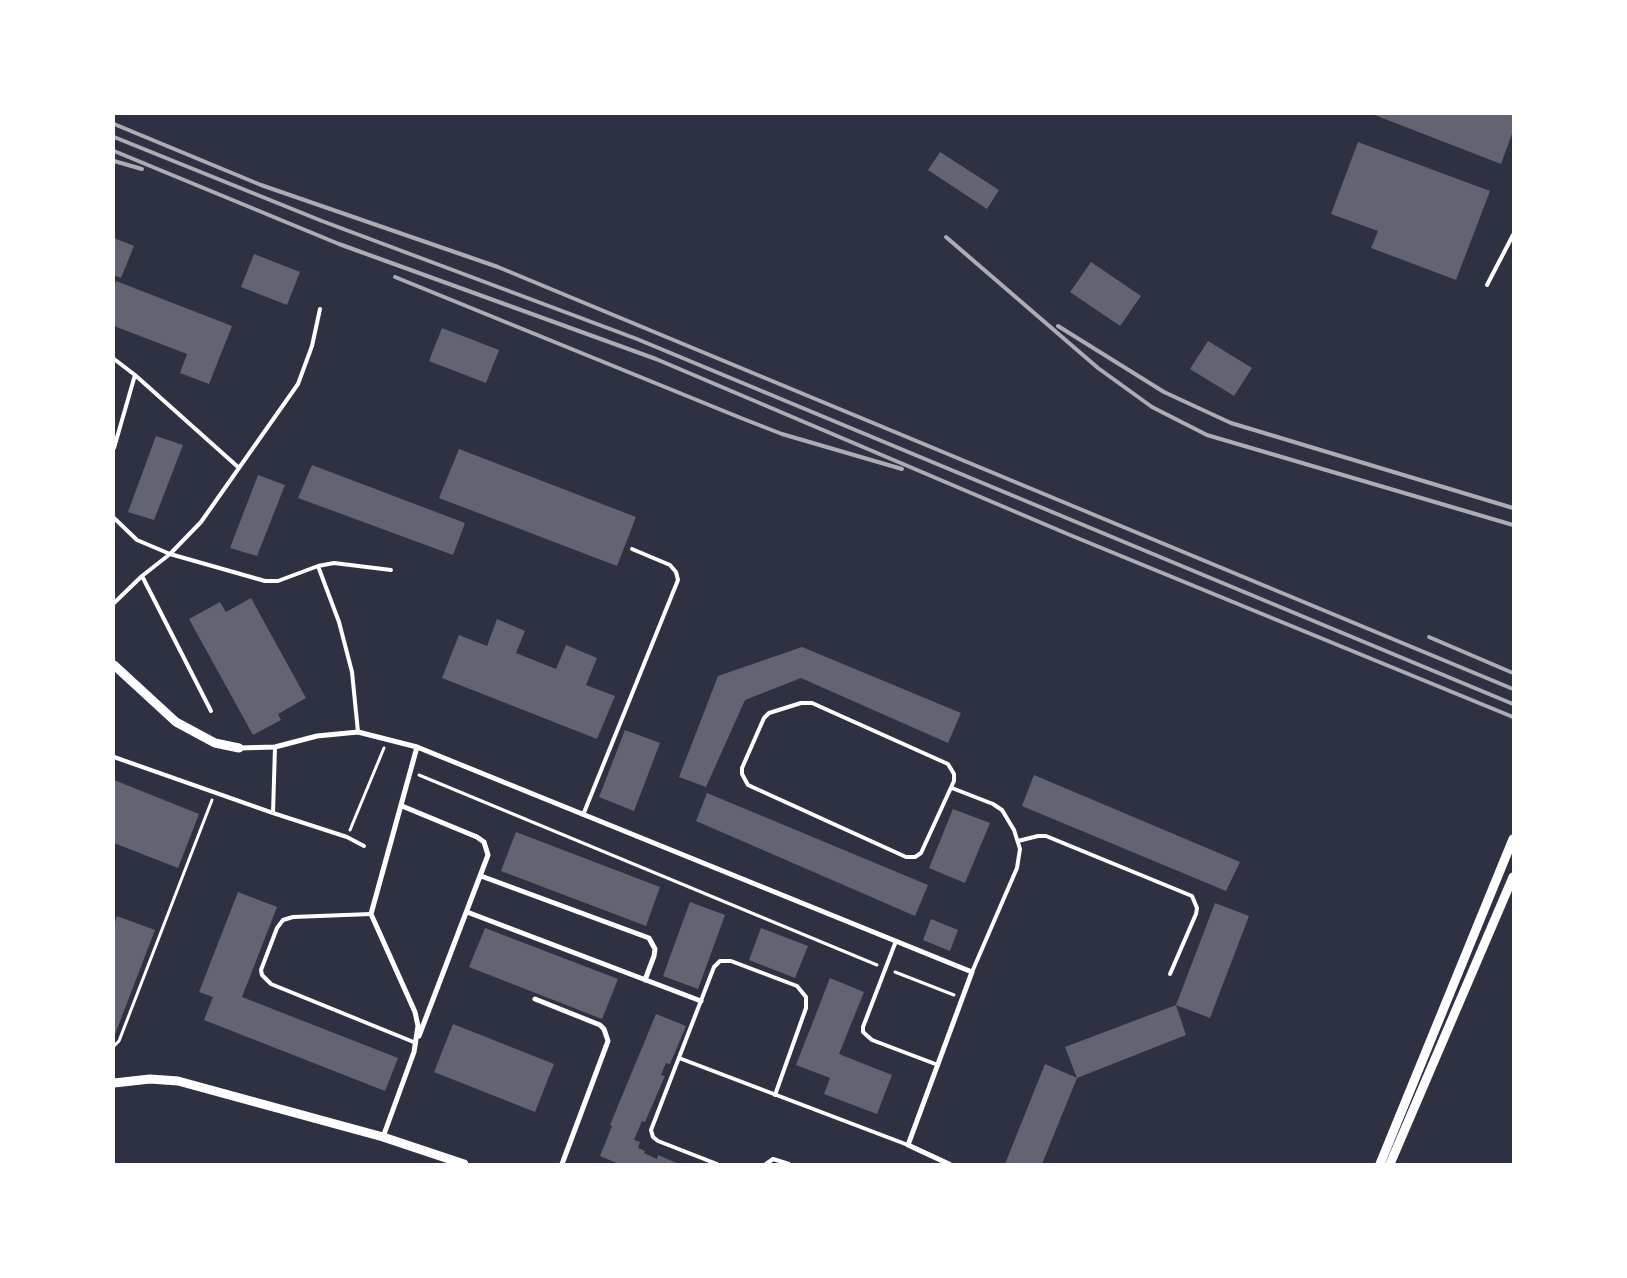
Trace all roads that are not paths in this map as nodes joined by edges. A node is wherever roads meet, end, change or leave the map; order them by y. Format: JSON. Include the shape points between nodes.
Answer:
{"nodes":[{"id":1,"x":1513,"y":235,"type":"edge"},
{"id":2,"x":1487,"y":285,"type":"dead end"},
{"id":3,"x":320,"y":310,"type":"dead end"},
{"id":4,"x":114,"y":359,"type":"edge"},
{"id":5,"x":135,"y":375,"type":"junction"},
{"id":6,"x":115,"y":438,"type":"edge"},
{"id":7,"x":114,"y":448,"type":"edge"},
{"id":8,"x":238,"y":467,"type":"junction"},
{"id":9,"x":114,"y":518,"type":"edge"},
{"id":10,"x":632,"y":549,"type":"dead end"},
{"id":11,"x":170,"y":554,"type":"junction"},
{"id":12,"x":318,"y":566,"type":"junction"},
{"id":13,"x":391,"y":570,"type":"dead end"},
{"id":14,"x":142,"y":576,"type":"junction"},
{"id":15,"x":114,"y":603,"type":"edge"},
{"id":16,"x":114,"y":665,"type":"edge"},
{"id":17,"x":211,"y":711,"type":"dead end"},
{"id":18,"x":358,"y":732,"type":"junction"},
{"id":19,"x":275,"y":747,"type":"junction"},
{"id":20,"x":239,"y":748,"type":"joint"},
{"id":21,"x":417,"y":748,"type":"junction"},
{"id":22,"x":114,"y":757,"type":"edge"},
{"id":23,"x":952,"y":788,"type":"junction"},
{"id":24,"x":402,"y":806,"type":"junction"},
{"id":25,"x":273,"y":813,"type":"junction"},
{"id":26,"x":583,"y":815,"type":"junction"},
{"id":27,"x":1513,"y":839,"type":"edge"},
{"id":28,"x":1018,"y":841,"type":"junction"},
{"id":29,"x":364,"y":846,"type":"dead end"},
{"id":30,"x":481,"y":876,"type":"junction"},
{"id":31,"x":1513,"y":878,"type":"edge"},
{"id":32,"x":467,"y":912,"type":"junction"},
{"id":33,"x":371,"y":914,"type":"junction"},
{"id":34,"x":896,"y":941,"type":"junction"},
{"id":35,"x":972,"y":972,"type":"junction"},
{"id":36,"x":1170,"y":974,"type":"dead end"},
{"id":37,"x":645,"y":980,"type":"junction"},
{"id":38,"x":535,"y":999,"type":"dead end"},
{"id":39,"x":701,"y":1001,"type":"junction"},
{"id":40,"x":416,"y":1043,"type":"junction"},
{"id":41,"x":679,"y":1058,"type":"junction"},
{"id":42,"x":938,"y":1065,"type":"junction"},
{"id":43,"x":114,"y":1083,"type":"edge"},
{"id":44,"x":775,"y":1095,"type":"junction"},
{"id":45,"x":383,"y":1137,"type":"junction"},
{"id":46,"x":908,"y":1145,"type":"junction"},
{"id":47,"x":464,"y":1164,"type":"edge"},
{"id":48,"x":562,"y":1164,"type":"edge"},
{"id":49,"x":717,"y":1164,"type":"edge"},
{"id":50,"x":766,"y":1164,"type":"edge"},
{"id":51,"x":789,"y":1164,"type":"edge"},
{"id":52,"x":949,"y":1164,"type":"edge"},
{"id":53,"x":1380,"y":1164,"type":"edge"},
{"id":54,"x":1390,"y":1164,"type":"edge"}],
"edges":[{"from":1,"to":2,"type":"lane"},
{"from":3,"to":8,"type":"lane","via":[[312,346],[298,384]]},
{"from":4,"to":5,"type":"lane"},
{"from":5,"to":6,"type":"lane"},
{"from":5,"to":8,"type":"lane"},
{"from":6,"to":7,"type":"lane"},
{"from":8,"to":11,"type":"lane","via":[[201,522]]},
{"from":9,"to":11,"type":"lane","via":[[137,540]]},
{"from":10,"to":26,"type":"lane","via":[[670,565],[678,580]]},
{"from":11,"to":12,"type":"lane","via":[[265,581],[292,577]]},
{"from":11,"to":14,"type":"lane"},
{"from":12,"to":13,"type":"lane","via":[[334,563]]},
{"from":12,"to":18,"type":"lane","via":[[339,622],[352,672]]},
{"from":14,"to":15,"type":"lane"},
{"from":14,"to":17,"type":"lane"},
{"from":16,"to":20,"type":"street","via":[[176,722],[215,743]]},
{"from":18,"to":19,"type":"street","via":[[316,736]]},
{"from":18,"to":21,"type":"street"},
{"from":19,"to":20,"type":"street"},
{"from":19,"to":25,"type":"lane"},
{"from":21,"to":24,"type":"street"},
{"from":21,"to":26,"type":"street"},
{"from":22,"to":25,"type":"lane"},
{"from":23,"to":23,"type":"lane","via":[[925,848],[915,857],[906,857],[753,788],[744,780],[742,768],[769,713],[801,703],[812,704],[942,760],[954,774]]},
{"from":23,"to":28,"type":"lane","via":[[1002,810]]},
{"from":24,"to":30,"type":"street","via":[[484,842],[488,855]]},
{"from":24,"to":33,"type":"street"},
{"from":25,"to":29,"type":"lane","via":[[347,837]]},
{"from":26,"to":34,"type":"street"},
{"from":27,"to":53,"type":"street"},
{"from":28,"to":35,"type":"lane","via":[[1020,858],[1017,868]]},
{"from":28,"to":36,"type":"lane","via":[[1046,836],[1192,896],[1196,914]]},
{"from":30,"to":32,"type":"street"},
{"from":30,"to":37,"type":"street","via":[[649,938],[655,949]]},
{"from":31,"to":54,"type":"street"},
{"from":32,"to":37,"type":"street"},
{"from":32,"to":40,"type":"street"},
{"from":33,"to":40,"type":"street","via":[[415,1012],[418,1026]]},
{"from":33,"to":40,"type":"lane","via":[[283,920],[277,928],[262,975],[267,982]]},
{"from":34,"to":35,"type":"street"},
{"from":34,"to":42,"type":"lane","via":[[863,1027],[865,1035]]},
{"from":35,"to":42,"type":"street"},
{"from":37,"to":39,"type":"street"},
{"from":38,"to":48,"type":"street","via":[[600,1025],[608,1040]]},
{"from":39,"to":41,"type":"lane"},
{"from":39,"to":44,"type":"lane","via":[[714,967],[726,960],[797,986],[804,992],[808,1002]]},
{"from":40,"to":45,"type":"street"},
{"from":41,"to":44,"type":"lane"},
{"from":41,"to":49,"type":"lane","via":[[652,1126],[652,1135],[658,1141]]},
{"from":42,"to":46,"type":"street"},
{"from":43,"to":45,"type":"street","via":[[150,1079],[178,1081]]},
{"from":44,"to":46,"type":"lane"},
{"from":45,"to":47,"type":"street"},
{"from":46,"to":52,"type":"street"},
{"from":50,"to":51,"type":"lane","via":[[773,1159]]}]}
